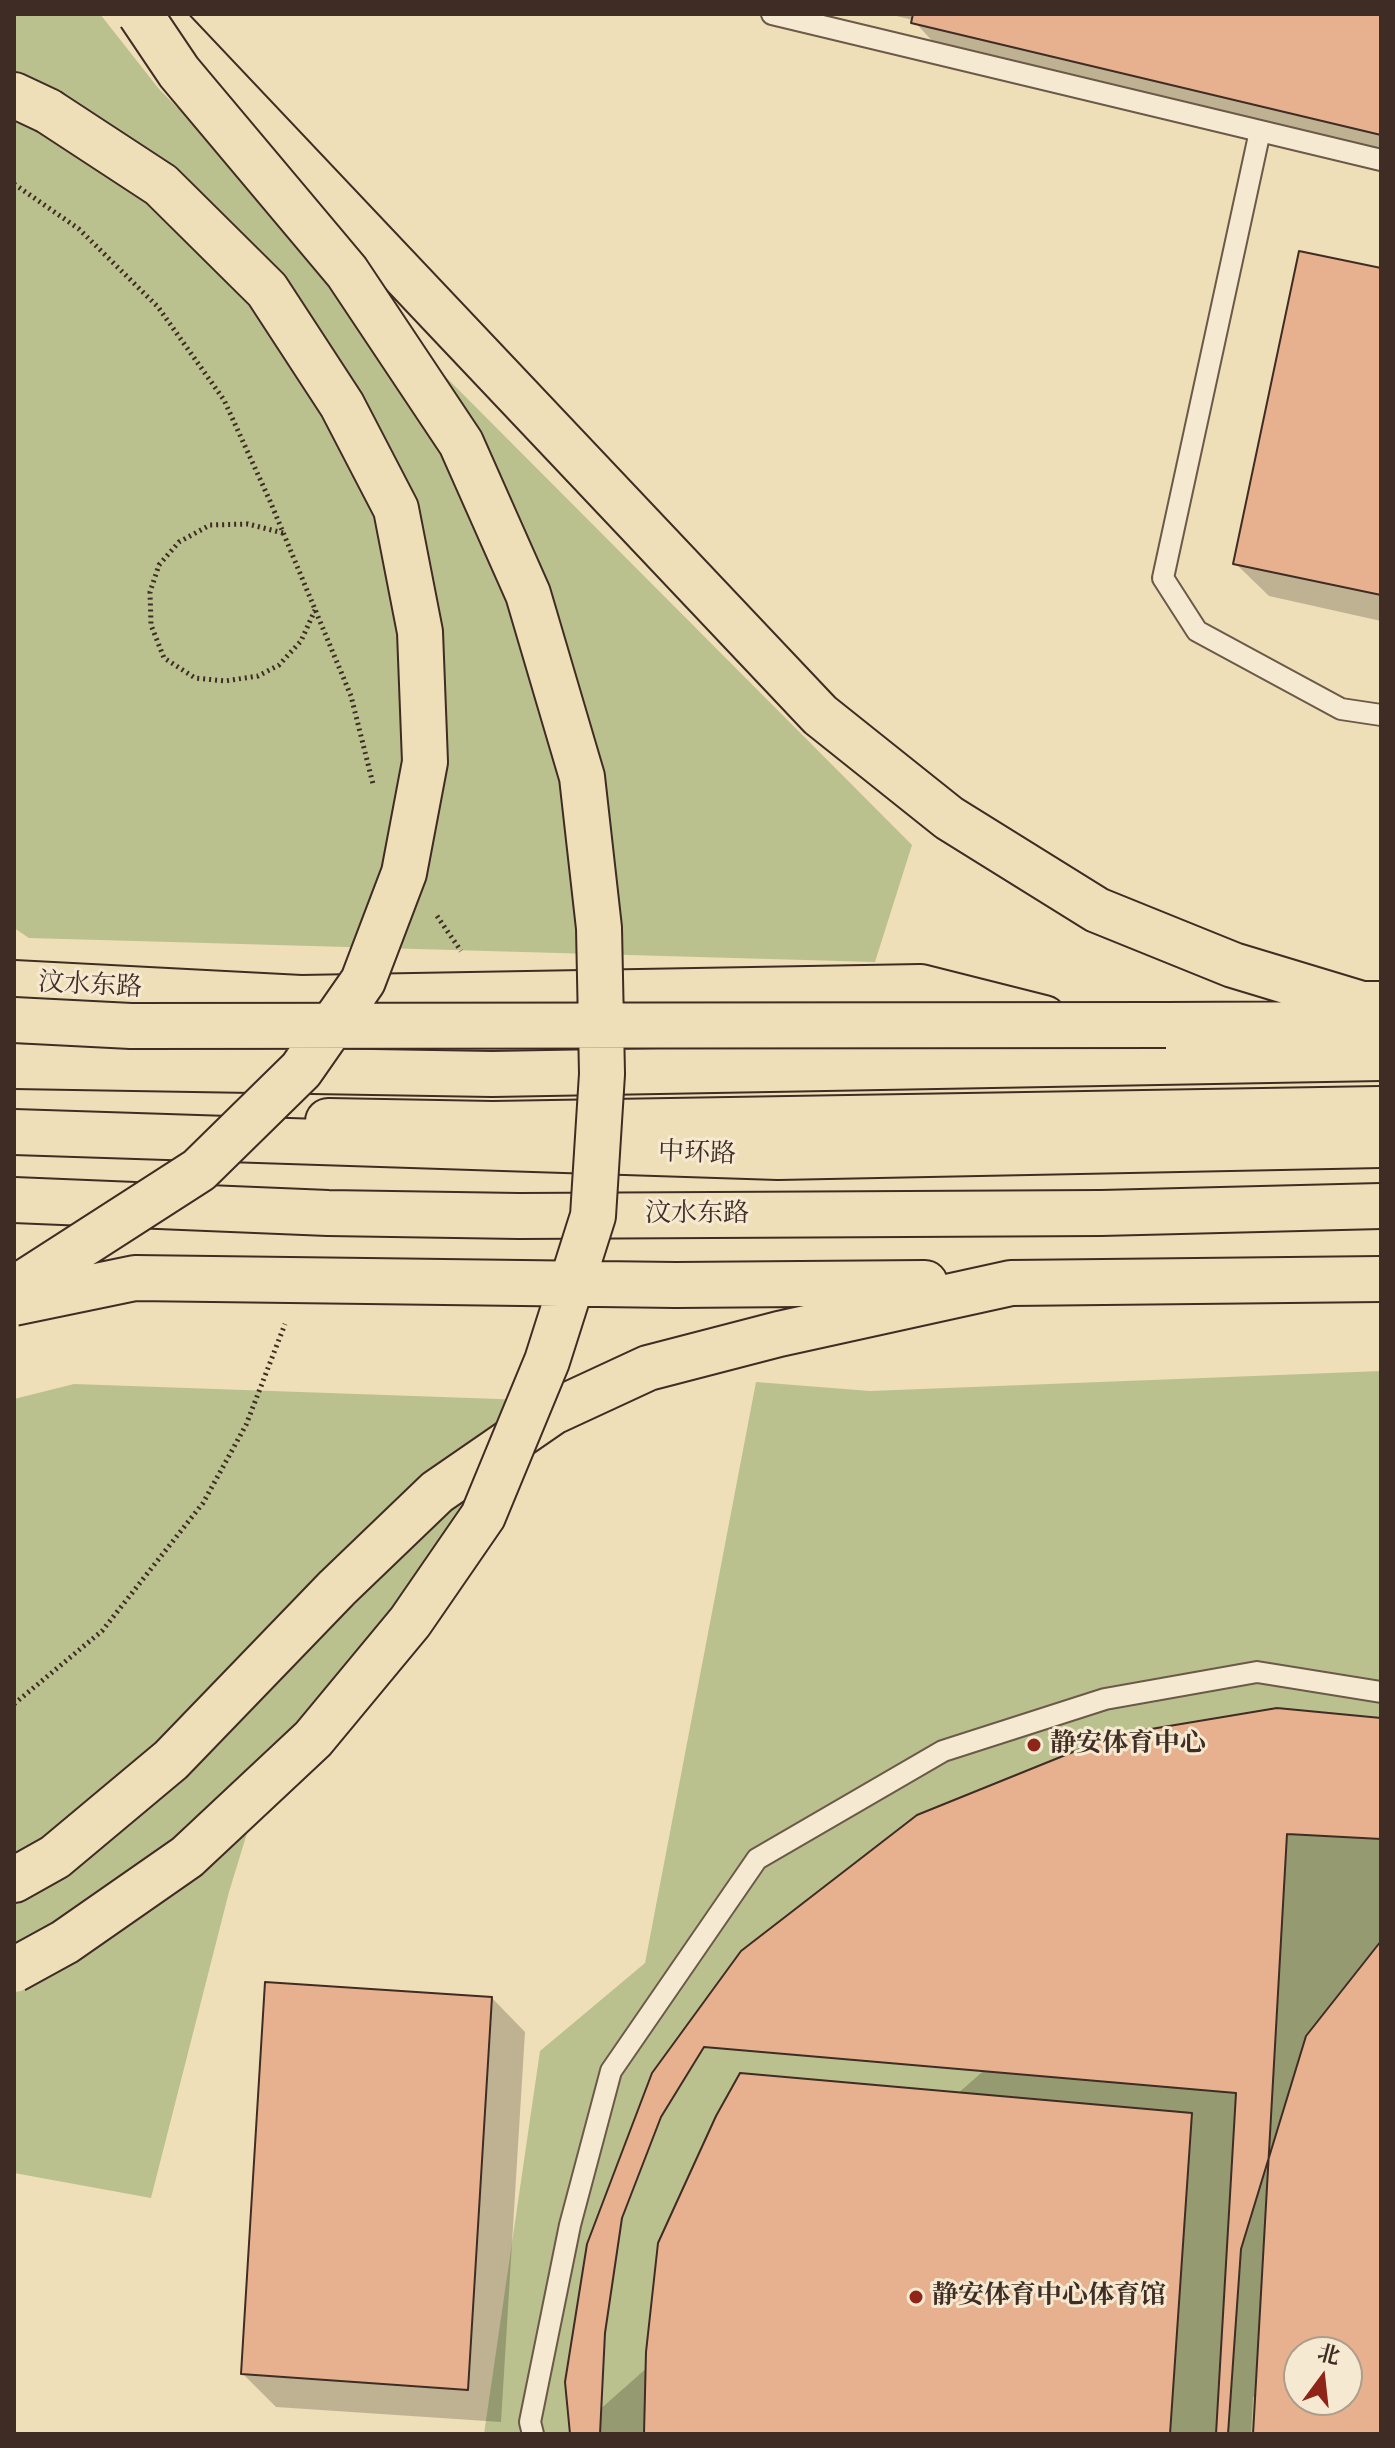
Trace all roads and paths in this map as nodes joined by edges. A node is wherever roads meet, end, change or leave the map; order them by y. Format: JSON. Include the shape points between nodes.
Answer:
{"nodes":[{"id":1,"x":140,"y":14,"type":"edge"},
{"id":2,"x":157,"y":14,"type":"edge"},
{"id":3,"x":772,"y":14,"type":"edge"},
{"id":4,"x":14,"y":95,"type":"edge"},
{"id":5,"x":1260,"y":131,"type":"junction"},
{"id":6,"x":1381,"y":160,"type":"edge"},
{"id":7,"x":14,"y":184,"type":"edge"},
{"id":8,"x":284,"y":533,"type":"junction"},
{"id":9,"x":315,"y":610,"type":"junction"},
{"id":10,"x":1381,"y":715,"type":"edge"},
{"id":11,"x":374,"y":791,"type":"dead end"},
{"id":12,"x":431,"y":908,"type":"dead end"},
{"id":13,"x":14,"y":983,"type":"edge"},
{"id":14,"x":491,"y":994,"type":"junction"},
{"id":15,"x":1381,"y":1004,"type":"edge"},
{"id":16,"x":14,"y":1020,"type":"edge"},
{"id":17,"x":1381,"y":1024,"type":"edge"},
{"id":18,"x":1381,"y":1058,"type":"edge"},
{"id":19,"x":1213,"y":1060,"type":"junction"},
{"id":20,"x":14,"y":1066,"type":"edge"},
{"id":21,"x":1381,"y":1109,"type":"edge"},
{"id":22,"x":14,"y":1115,"type":"edge"},
{"id":23,"x":14,"y":1132,"type":"edge"},
{"id":24,"x":1381,"y":1145,"type":"edge"},
{"id":25,"x":14,"y":1200,"type":"edge"},
{"id":26,"x":1381,"y":1206,"type":"edge"},
{"id":27,"x":1381,"y":1279,"type":"edge"},
{"id":28,"x":1011,"y":1283,"type":"junction"},
{"id":29,"x":14,"y":1289,"type":"edge"},
{"id":30,"x":14,"y":1303,"type":"edge"},
{"id":31,"x":290,"y":1312,"type":"dead end"},
{"id":32,"x":1381,"y":1692,"type":"edge"},
{"id":33,"x":14,"y":1704,"type":"edge"},
{"id":34,"x":14,"y":1880,"type":"edge"},
{"id":35,"x":14,"y":1970,"type":"edge"},
{"id":36,"x":533,"y":2434,"type":"edge"}],
"edges":[{"from":1,"to":35,"type":"main road","bridge":true,"via":[[179,72],[347,272],[461,443],[528,594],[582,777],[599,928],[602,1074],[593,1216],[547,1361],[483,1516],[410,1622],[313,1739],[187,1857],[65,1942]]},
{"from":2,"to":15,"type":"main road","via":[[831,724],[949,818],[1097,910],[1233,965],[1362,1004]]},
{"from":3,"to":5,"type":"lane"},
{"from":4,"to":29,"type":"main road","bridge":true,"via":[[48,111],[161,185],[267,290],[342,405],[396,509],[420,632],[425,762],[404,873],[363,981],[301,1070],[199,1170]]},
{"from":5,"to":6,"type":"lane"},
{"from":5,"to":10,"type":"lane","via":[[1163,578],[1197,631],[1341,709]]},
{"from":7,"to":8,"type":"path","via":[[79,229],[158,307],[224,400]]},
{"from":8,"to":9,"type":"path"},
{"from":8,"to":9,"type":"path","via":[[248,524],[210,525],[179,542],[159,565],[150,592],[151,625],[164,658],[195,678],[258,676],[279,665],[301,641]]},
{"from":9,"to":11,"type":"path","via":[[351,696]]},
{"from":12,"to":14,"type":"path"},
{"from":13,"to":14,"type":"main road","name":"汶水东路","via":[[301,998]]},
{"from":14,"to":19,"type":"main road","name":"汶水东路","via":[[921,987]]},
{"from":16,"to":17,"type":"main road","bridge":true,"via":[[131,1026]]},
{"from":18,"to":19,"type":"main road","name":"汶水东路"},
{"from":19,"to":20,"type":"main road","name":"汶水东路","via":[[492,1074]]},
{"from":21,"to":22,"type":"main road","via":[[493,1124]]},
{"from":23,"to":24,"type":"main road","name":"中环路","bridge":true,"via":[[778,1157]]},
{"from":25,"to":26,"type":"main road","name":"汶水东路","via":[[519,1216]]},
{"from":27,"to":28,"type":"main road"},
{"from":28,"to":30,"type":"main road","bridge":true,"via":[[135,1278]]},
{"from":28,"to":34,"type":"main road","bridge":true,"via":[[648,1368],[553,1412],[437,1492],[171,1760],[55,1857]]},
{"from":31,"to":33,"type":"path","via":[[246,1425],[203,1503],[102,1631]]},
{"from":32,"to":36,"type":"lane","via":[[1257,1672],[1105,1699],[943,1751],[757,1859],[611,2071],[570,2225],[530,2422]]}]}
